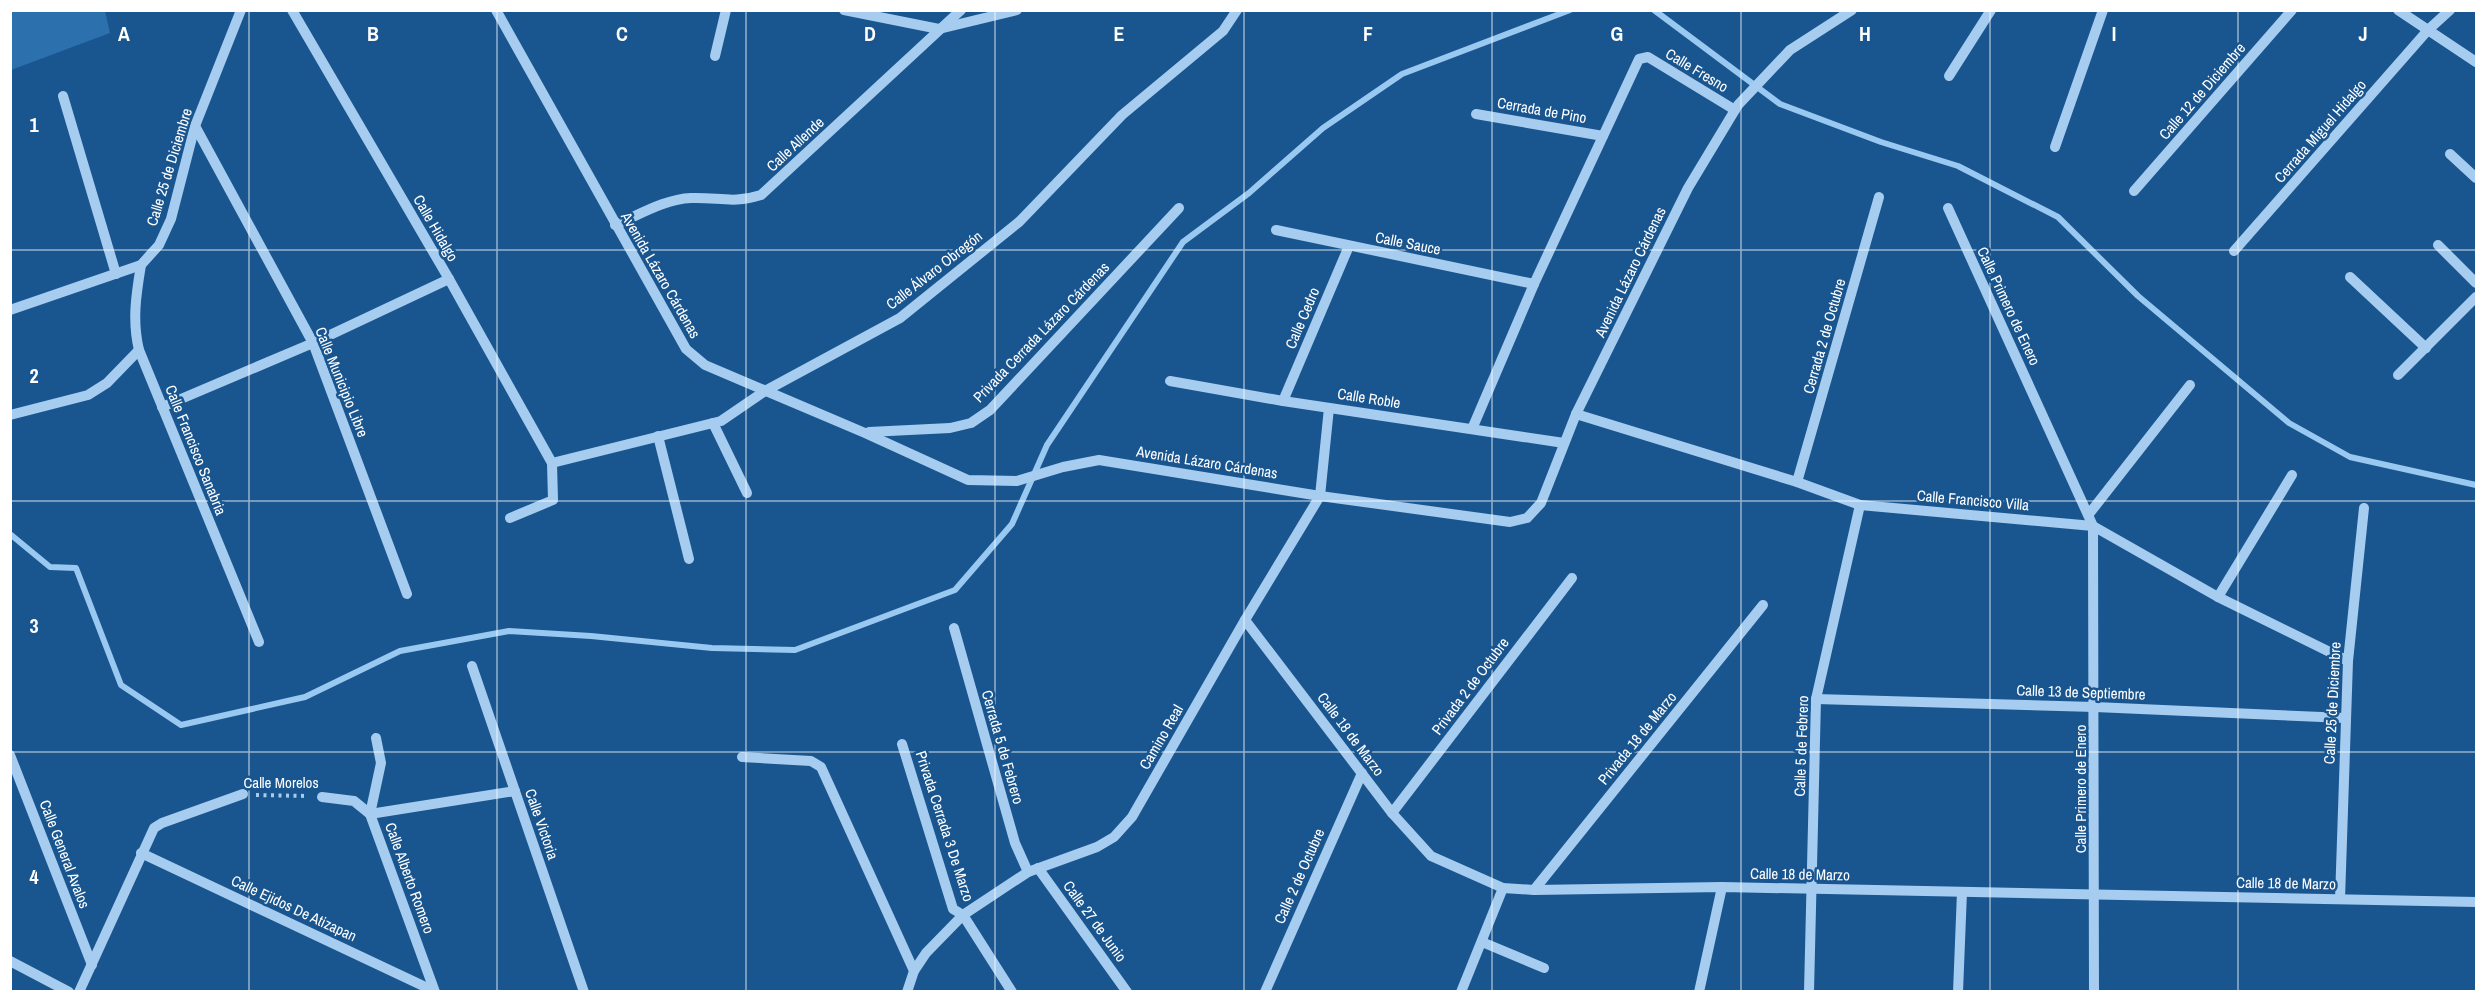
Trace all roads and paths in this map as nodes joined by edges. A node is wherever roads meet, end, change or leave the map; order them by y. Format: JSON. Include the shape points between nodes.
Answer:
{"nodes":[{"id":1,"x":241,"y":10,"type":"edge"},
{"id":2,"x":292,"y":10,"type":"edge"},
{"id":3,"x":496,"y":10,"type":"edge"},
{"id":4,"x":726,"y":10,"type":"edge"},
{"id":5,"x":844,"y":10,"type":"edge"},
{"id":6,"x":961,"y":10,"type":"edge"},
{"id":7,"x":1017,"y":10,"type":"edge"},
{"id":8,"x":1237,"y":10,"type":"edge"},
{"id":9,"x":1852,"y":10,"type":"edge"},
{"id":10,"x":1991,"y":10,"type":"edge"},
{"id":11,"x":2103,"y":10,"type":"edge"},
{"id":12,"x":2292,"y":10,"type":"edge"},
{"id":13,"x":2398,"y":10,"type":"edge"},
{"id":14,"x":2450,"y":10,"type":"edge"},
{"id":15,"x":939,"y":29,"type":"junction"},
{"id":16,"x":2428,"y":30,"type":"junction"},
{"id":17,"x":715,"y":56,"type":"dead end"},
{"id":18,"x":2476,"y":62,"type":"edge"},
{"id":19,"x":1948,"y":76,"type":"dead end"},
{"id":20,"x":63,"y":96,"type":"dead end"},
{"id":21,"x":1736,"y":108,"type":"junction"},
{"id":22,"x":1476,"y":114,"type":"dead end"},
{"id":23,"x":195,"y":126,"type":"junction"},
{"id":24,"x":1603,"y":136,"type":"junction"},
{"id":25,"x":2055,"y":147,"type":"dead end"},
{"id":26,"x":2450,"y":153,"type":"dead end"},
{"id":27,"x":2476,"y":178,"type":"edge"},
{"id":28,"x":2134,"y":191,"type":"dead end"},
{"id":29,"x":1879,"y":197,"type":"dead end"},
{"id":30,"x":1179,"y":208,"type":"dead end"},
{"id":31,"x":1948,"y":208,"type":"dead end"},
{"id":32,"x":615,"y":225,"type":"junction"},
{"id":33,"x":1276,"y":230,"type":"dead end"},
{"id":34,"x":2438,"y":245,"type":"dead end"},
{"id":35,"x":1349,"y":246,"type":"junction"},
{"id":36,"x":2234,"y":251,"type":"dead end"},
{"id":37,"x":141,"y":265,"type":"junction"},
{"id":38,"x":116,"y":274,"type":"junction"},
{"id":39,"x":2350,"y":277,"type":"dead end"},
{"id":40,"x":449,"y":279,"type":"junction"},
{"id":41,"x":2476,"y":283,"type":"edge"},
{"id":42,"x":1533,"y":284,"type":"junction"},
{"id":43,"x":2476,"y":297,"type":"edge"},
{"id":44,"x":10,"y":309,"type":"edge"},
{"id":45,"x":313,"y":343,"type":"junction"},
{"id":46,"x":2426,"y":348,"type":"junction"},
{"id":47,"x":139,"y":350,"type":"junction"},
{"id":48,"x":2398,"y":375,"type":"dead end"},
{"id":49,"x":1170,"y":381,"type":"dead end"},
{"id":50,"x":2190,"y":385,"type":"dead end"},
{"id":51,"x":765,"y":391,"type":"junction"},
{"id":52,"x":1283,"y":401,"type":"junction"},
{"id":53,"x":162,"y":407,"type":"junction"},
{"id":54,"x":1329,"y":408,"type":"junction"},
{"id":55,"x":1576,"y":414,"type":"junction"},
{"id":56,"x":10,"y":415,"type":"edge"},
{"id":57,"x":713,"y":423,"type":"junction"},
{"id":58,"x":1472,"y":429,"type":"junction"},
{"id":59,"x":865,"y":433,"type":"junction"},
{"id":60,"x":658,"y":436,"type":"junction"},
{"id":61,"x":1564,"y":443,"type":"junction"},
{"id":62,"x":552,"y":462,"type":"junction"},
{"id":63,"x":2292,"y":475,"type":"dead end"},
{"id":64,"x":1797,"y":483,"type":"junction"},
{"id":65,"x":747,"y":493,"type":"dead end"},
{"id":66,"x":1320,"y":496,"type":"junction"},
{"id":67,"x":1860,"y":505,"type":"junction"},
{"id":68,"x":2364,"y":508,"type":"dead end"},
{"id":69,"x":2089,"y":514,"type":"junction"},
{"id":70,"x":510,"y":518,"type":"dead end"},
{"id":71,"x":2093,"y":526,"type":"junction"},
{"id":72,"x":689,"y":559,"type":"dead end"},
{"id":73,"x":1572,"y":578,"type":"dead end"},
{"id":74,"x":407,"y":594,"type":"dead end"},
{"id":75,"x":2218,"y":597,"type":"junction"},
{"id":76,"x":1763,"y":605,"type":"dead end"},
{"id":77,"x":1245,"y":620,"type":"junction"},
{"id":78,"x":954,"y":628,"type":"dead end"},
{"id":79,"x":259,"y":642,"type":"dead end"},
{"id":80,"x":2348,"y":661,"type":"junction"},
{"id":81,"x":472,"y":666,"type":"dead end"},
{"id":82,"x":1816,"y":699,"type":"junction"},
{"id":83,"x":2095,"y":707,"type":"junction"},
{"id":84,"x":2345,"y":718,"type":"junction"},
{"id":85,"x":376,"y":738,"type":"dead end"},
{"id":86,"x":902,"y":744,"type":"dead end"},
{"id":87,"x":10,"y":754,"type":"edge"},
{"id":88,"x":742,"y":757,"type":"dead end"},
{"id":89,"x":1362,"y":773,"type":"junction"},
{"id":90,"x":15,"y":780,"type":"edge"},
{"id":91,"x":515,"y":791,"type":"junction"},
{"id":92,"x":243,"y":794,"type":"joint"},
{"id":93,"x":322,"y":797,"type":"joint"},
{"id":94,"x":1392,"y":813,"type":"junction"},
{"id":95,"x":370,"y":814,"type":"junction"},
{"id":96,"x":141,"y":853,"type":"junction"},
{"id":97,"x":1033,"y":870,"type":"junction"},
{"id":98,"x":1722,"y":887,"type":"junction"},
{"id":99,"x":1503,"y":888,"type":"junction"},
{"id":100,"x":1813,"y":889,"type":"junction"},
{"id":101,"x":1534,"y":890,"type":"junction"},
{"id":102,"x":1962,"y":892,"type":"junction"},
{"id":103,"x":2095,"y":895,"type":"junction"},
{"id":104,"x":2340,"y":899,"type":"junction"},
{"id":105,"x":2476,"y":902,"type":"edge"},
{"id":106,"x":963,"y":915,"type":"junction"},
{"id":107,"x":1482,"y":942,"type":"junction"},
{"id":108,"x":10,"y":961,"type":"edge"},
{"id":109,"x":92,"y":965,"type":"junction"},
{"id":110,"x":1544,"y":968,"type":"dead end"},
{"id":111,"x":914,"y":971,"type":"junction"},
{"id":112,"x":435,"y":991,"type":"edge"},
{"id":113,"x":69,"y":992,"type":"edge"},
{"id":114,"x":79,"y":992,"type":"edge"},
{"id":115,"x":584,"y":992,"type":"edge"},
{"id":116,"x":907,"y":992,"type":"edge"},
{"id":117,"x":1012,"y":992,"type":"edge"},
{"id":118,"x":1127,"y":992,"type":"edge"},
{"id":119,"x":1265,"y":992,"type":"edge"},
{"id":120,"x":1461,"y":992,"type":"edge"},
{"id":121,"x":1699,"y":992,"type":"edge"},
{"id":122,"x":1809,"y":992,"type":"edge"},
{"id":123,"x":1958,"y":992,"type":"edge"},
{"id":124,"x":2094,"y":992,"type":"edge"}],
"edges":[{"from":1,"to":23,"type":"street","name":"Calle 25 de Diciembre"},
{"from":2,"to":40,"type":"street","name":"Calle Hidalgo"},
{"from":3,"to":32,"type":"street","name":"Avenida Lázaro Cárdenas"},
{"from":4,"to":17,"type":"street"},
{"from":5,"to":15,"type":"street"},
{"from":6,"to":15,"type":"street","name":"Calle Allende"},
{"from":7,"to":15,"type":"street"},
{"from":8,"to":51,"type":"street","name":"Calle Álvaro Obregón","via":[[1222,31],[1122,115],[1018,222],[900,318]]},
{"from":9,"to":21,"type":"street","name":"Avenida Lázaro Cárdenas","via":[[1790,50]]},
{"from":10,"to":19,"type":"street"},
{"from":11,"to":25,"type":"street"},
{"from":12,"to":28,"type":"street","name":"Calle 12 de Diciembre"},
{"from":13,"to":16,"type":"street"},
{"from":14,"to":16,"type":"street","name":"Cerrada Miguel Hidalgo"},
{"from":15,"to":32,"type":"street","name":"Calle Allende","via":[[761,195],[741,202],[691,198],[673,201]]},
{"from":16,"to":18,"type":"street"},
{"from":16,"to":36,"type":"street","name":"Cerrada Miguel Hidalgo"},
{"from":20,"to":38,"type":"street"},
{"from":21,"to":24,"type":"street","name":"Calle Fresno","via":[[1642,57]]},
{"from":21,"to":55,"type":"street","name":"Avenida Lázaro Cárdenas","via":[[1688,188]]},
{"from":22,"to":24,"type":"street","name":"Cerrada de Pino"},
{"from":23,"to":37,"type":"street","name":"Calle 25 de Diciembre","via":[[171,219],[159,245]]},
{"from":23,"to":45,"type":"street","name":"Calle Municipio Libre"},
{"from":24,"to":42,"type":"street"},
{"from":26,"to":27,"type":"street"},
{"from":29,"to":64,"type":"street","name":"Cerrada 2 de Octubre"},
{"from":30,"to":59,"type":"street","name":"Privada Cerrada Lázaro Cárdenas","via":[[990,410],[971,423],[950,428]]},
{"from":31,"to":69,"type":"street","name":"Calle Primero de Enero"},
{"from":32,"to":51,"type":"street","name":"Avenida Lázaro Cárdenas","via":[[686,349],[705,365]]},
{"from":33,"to":35,"type":"street","name":"Calle Sauce"},
{"from":34,"to":41,"type":"street"},
{"from":35,"to":42,"type":"street","name":"Calle Sauce"},
{"from":35,"to":52,"type":"street","name":"Calle Cedro"},
{"from":37,"to":38,"type":"street","name":"Calle 25 de Diciembre"},
{"from":37,"to":47,"type":"street","name":"Calle Francisco Sanabria","via":[[134,312]]},
{"from":38,"to":44,"type":"street","name":"Calle 25 de Diciembre"},
{"from":39,"to":46,"type":"street"},
{"from":40,"to":45,"type":"street"},
{"from":40,"to":62,"type":"street","name":"Calle Hidalgo"},
{"from":42,"to":58,"type":"street"},
{"from":43,"to":46,"type":"street"},
{"from":45,"to":53,"type":"street"},
{"from":45,"to":74,"type":"street","name":"Calle Municipio Libre"},
{"from":46,"to":48,"type":"street"},
{"from":47,"to":53,"type":"street","name":"Calle Francisco Sanabria"},
{"from":47,"to":56,"type":"street","via":[[107,383],[88,395]]},
{"from":49,"to":52,"type":"street","name":"Calle Roble"},
{"from":50,"to":69,"type":"street"},
{"from":51,"to":57,"type":"street","name":"Calle Álvaro Obregón","via":[[721,422]]},
{"from":51,"to":59,"type":"street","name":"Avenida Lázaro Cárdenas"},
{"from":52,"to":54,"type":"street","name":"Calle Roble"},
{"from":53,"to":79,"type":"street","name":"Calle Francisco Sanabria"},
{"from":54,"to":58,"type":"street","name":"Calle Roble"},
{"from":54,"to":66,"type":"street","name":"Camino Real"},
{"from":55,"to":61,"type":"street","name":"Avenida Lázaro Cárdenas"},
{"from":55,"to":64,"type":"street","name":"Calle Francisco Villa"},
{"from":57,"to":60,"type":"street","name":"Calle Álvaro Obregón"},
{"from":57,"to":65,"type":"street"},
{"from":58,"to":61,"type":"street","name":"Calle Roble"},
{"from":59,"to":66,"type":"street","name":"Avenida Lázaro Cárdenas","via":[[968,480],[1017,481],[1099,460]]},
{"from":60,"to":62,"type":"street","name":"Calle Álvaro Obregón"},
{"from":60,"to":72,"type":"street"},
{"from":61,"to":66,"type":"street","name":"Avenida Lázaro Cárdenas","via":[[1540,503],[1527,518],[1510,522]]},
{"from":62,"to":70,"type":"street","via":[[553,501]]},
{"from":63,"to":75,"type":"street"},
{"from":64,"to":67,"type":"street","name":"Calle Francisco Villa"},
{"from":66,"to":77,"type":"street","name":"Camino Real"},
{"from":67,"to":71,"type":"street","name":"Calle Francisco Villa"},
{"from":67,"to":82,"type":"street","name":"Calle 5 de Febrero"},
{"from":68,"to":80,"type":"street","name":"Calle 25 de Diciembre"},
{"from":69,"to":71,"type":"street","name":"Calle Primero de Enero"},
{"from":71,"to":75,"type":"street","name":"Calle Francisco Villa"},
{"from":71,"to":83,"type":"street","name":"Calle Primero de Enero"},
{"from":73,"to":94,"type":"street","name":"Privada 2 de Octubre"},
{"from":75,"to":80,"type":"street","name":"Calle Francisco Villa"},
{"from":76,"to":101,"type":"street","name":"Privada 18 de Marzo"},
{"from":77,"to":89,"type":"street","name":"Calle 18 de Marzo"},
{"from":77,"to":97,"type":"street","name":"Camino Real","via":[[1132,817],[1114,837],[1097,847]]},
{"from":78,"to":97,"type":"street","name":"Cerrada 5 de Febrero","via":[[1015,843]]},
{"from":80,"to":84,"type":"street","name":"Calle 25 de Diciembre"},
{"from":81,"to":91,"type":"street","name":"Calle Victoria"},
{"from":82,"to":83,"type":"street","name":"Calle 13 de Septiembre"},
{"from":82,"to":100,"type":"street","name":"Calle 5 de Febrero"},
{"from":83,"to":84,"type":"street","name":"Calle 13 de Septiembre"},
{"from":83,"to":103,"type":"street","name":"Calle Primero de Enero"},
{"from":84,"to":104,"type":"street","name":"Calle 25 de Diciembre"},
{"from":85,"to":95,"type":"street","name":"Calle Alberto Romero","via":[[381,763]]},
{"from":86,"to":106,"type":"street","name":"Privada Cerrada 3 De Marzo","via":[[953,909]]},
{"from":87,"to":90,"type":"street","name":"Calle General Avalos"},
{"from":88,"to":111,"type":"street","via":[[811,761],[821,767]]},
{"from":89,"to":94,"type":"street","name":"Calle 18 de Marzo"},
{"from":89,"to":119,"type":"street","name":"Calle 2 de Octubre"},
{"from":90,"to":109,"type":"street","name":"Calle General Avalos"},
{"from":91,"to":95,"type":"street"},
{"from":91,"to":115,"type":"street","name":"Calle Victoria"},
{"from":92,"to":93,"type":"path","name":"Calle Morelos"},
{"from":92,"to":96,"type":"street","name":"Calle Morelos","via":[[162,823],[154,828]]},
{"from":93,"to":95,"type":"street","name":"Calle Morelos","via":[[354,801]]},
{"from":94,"to":99,"type":"street","name":"Calle 18 de Marzo","via":[[1431,856]]},
{"from":95,"to":112,"type":"street","name":"Calle Alberto Romero"},
{"from":96,"to":109,"type":"street","name":"Calle Morelos"},
{"from":96,"to":112,"type":"street","name":"Calle Ejidos De Atizapan"},
{"from":97,"to":106,"type":"street","name":"Camino Real"},
{"from":97,"to":118,"type":"street","name":"Calle 27 de Junio"},
{"from":98,"to":100,"type":"street","name":"Calle 18 de Marzo"},
{"from":98,"to":101,"type":"street","name":"Calle 18 de Marzo"},
{"from":98,"to":121,"type":"street"},
{"from":99,"to":101,"type":"street","name":"Calle 18 de Marzo"},
{"from":99,"to":107,"type":"street"},
{"from":100,"to":102,"type":"street","name":"Calle 18 de Marzo"},
{"from":100,"to":122,"type":"street","name":"Calle 5 de Febrero"},
{"from":102,"to":103,"type":"street","name":"Calle 18 de Marzo"},
{"from":102,"to":123,"type":"street"},
{"from":103,"to":104,"type":"street","name":"Calle 18 de Marzo"},
{"from":103,"to":124,"type":"street","name":"Calle Primero de Enero"},
{"from":104,"to":105,"type":"street","name":"Calle 18 de Marzo"},
{"from":106,"to":111,"type":"street","name":"Camino Real"},
{"from":106,"to":117,"type":"street","name":"Privada Cerrada 3 De Marzo"},
{"from":107,"to":110,"type":"street"},
{"from":107,"to":120,"type":"street"},
{"from":108,"to":113,"type":"street"},
{"from":109,"to":114,"type":"street","name":"Calle Morelos"},
{"from":111,"to":116,"type":"street","name":"Camino Real"}]}
